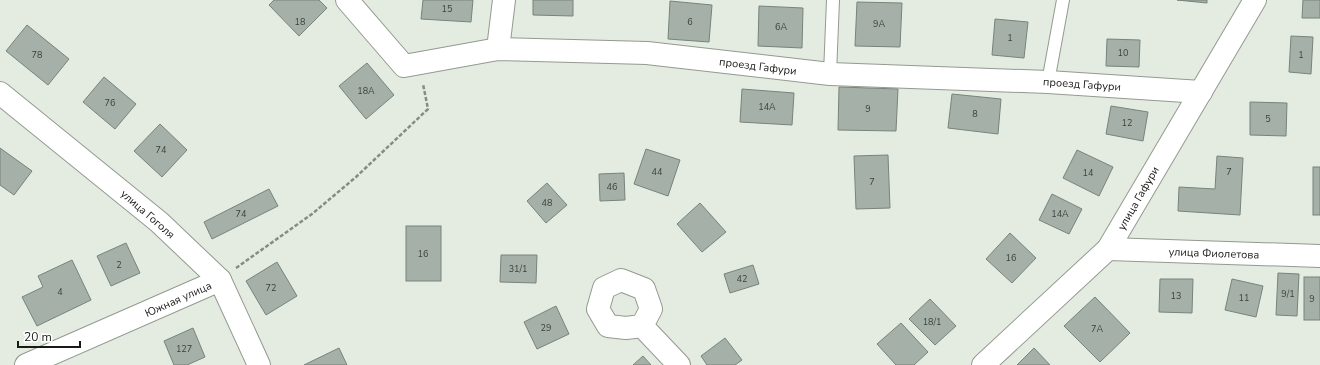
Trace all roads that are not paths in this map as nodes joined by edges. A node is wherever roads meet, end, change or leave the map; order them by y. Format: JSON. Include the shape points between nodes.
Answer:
{"nodes":[{"id":1,"x":347,"y":0,"type":"edge"},
{"id":2,"x":504,"y":0,"type":"edge"},
{"id":3,"x":833,"y":0,"type":"edge"},
{"id":4,"x":1063,"y":0,"type":"edge"},
{"id":5,"x":1255,"y":0,"type":"edge"},
{"id":6,"x":498,"y":49,"type":"junction"},
{"id":7,"x":830,"y":74,"type":"junction"},
{"id":8,"x":1048,"y":82,"type":"junction"},
{"id":9,"x":1201,"y":92,"type":"junction"},
{"id":10,"x":0,"y":93,"type":"edge"},
{"id":11,"x":1108,"y":250,"type":"junction"},
{"id":12,"x":1320,"y":256,"type":"edge"},
{"id":13,"x":220,"y":280,"type":"junction"},
{"id":14,"x":642,"y":326,"type":"dead end"},
{"id":15,"x":26,"y":365,"type":"edge"},
{"id":16,"x":258,"y":365,"type":"edge"},
{"id":17,"x":679,"y":365,"type":"edge"},
{"id":18,"x":983,"y":365,"type":"edge"}],
"edges":[{"from":1,"to":6,"type":"street","name":"проезд Гафури","via":[[404,66]]},
{"from":2,"to":6,"type":"street"},
{"from":3,"to":7,"type":"lane"},
{"from":4,"to":8,"type":"lane"},
{"from":5,"to":9,"type":"street","name":"улица Гафури"},
{"from":6,"to":7,"type":"street","name":"проезд Гафури","via":[[647,53]]},
{"from":7,"to":8,"type":"street","name":"проезд Гафури"},
{"from":8,"to":9,"type":"street","name":"проезд Гафури"},
{"from":9,"to":11,"type":"street","name":"улица Гафури"},
{"from":10,"to":13,"type":"street","name":"улица Гоголя","via":[[159,222]]},
{"from":11,"to":12,"type":"street","name":"улица Фиолетова"},
{"from":11,"to":18,"type":"street","name":"улица Гафури"},
{"from":13,"to":15,"type":"street","name":"Южная улица"},
{"from":13,"to":16,"type":"street","name":"улица Гоголя"},
{"from":14,"to":17,"type":"street"}]}
